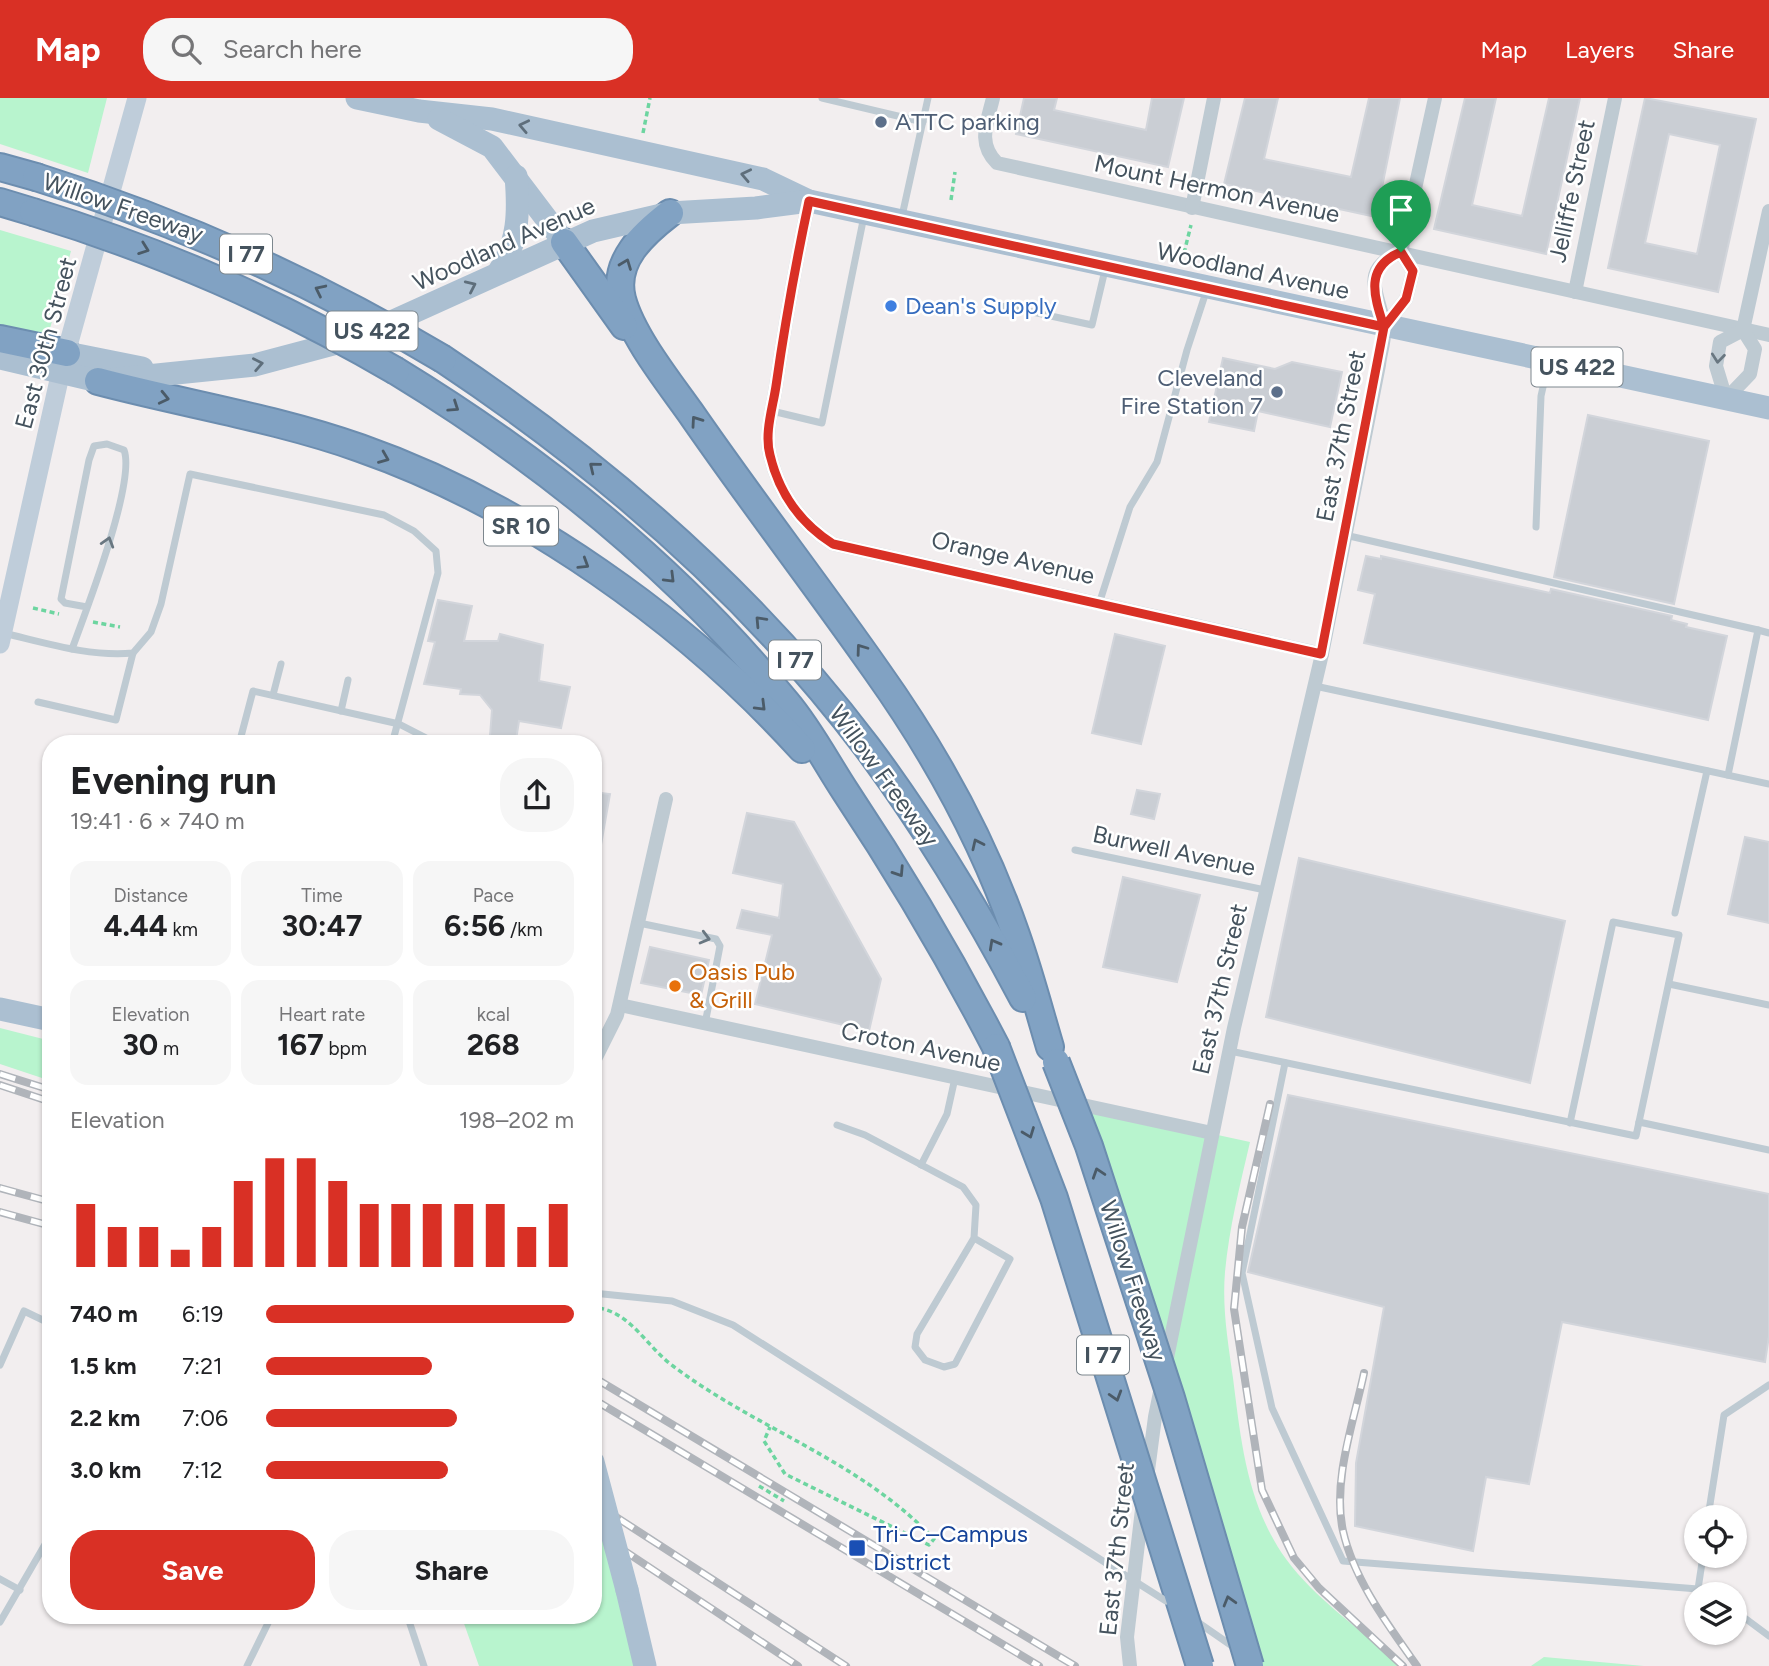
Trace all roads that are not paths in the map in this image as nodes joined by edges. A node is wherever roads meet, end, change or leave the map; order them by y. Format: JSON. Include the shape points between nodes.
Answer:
{"nodes":[{"id":1,"x":137,"y":98,"type":"edge"},
{"id":2,"x":357,"y":98,"type":"edge"},
{"id":3,"x":822,"y":98,"type":"edge"},
{"id":4,"x":928,"y":98,"type":"edge"},
{"id":5,"x":993,"y":98,"type":"edge"},
{"id":6,"x":1214,"y":98,"type":"edge"},
{"id":7,"x":1435,"y":98,"type":"edge"},
{"id":8,"x":1615,"y":98,"type":"edge"},
{"id":9,"x":419,"y":111,"type":"junction"},
{"id":10,"x":923,"y":122,"type":"junction"},
{"id":11,"x":0,"y":167,"type":"edge"},
{"id":12,"x":516,"y":176,"type":"junction"},
{"id":13,"x":809,"y":201,"type":"junction"},
{"id":14,"x":0,"y":202,"type":"edge"},
{"id":15,"x":1192,"y":208,"type":"junction"},
{"id":16,"x":1769,"y":211,"type":"edge"},
{"id":17,"x":865,"y":212,"type":"junction"},
{"id":18,"x":670,"y":213,"type":"junction"},
{"id":19,"x":901,"y":220,"type":"junction"},
{"id":20,"x":564,"y":242,"type":"junction"},
{"id":21,"x":1401,"y":252,"type":"junction"},
{"id":22,"x":1106,"y":266,"type":"junction"},
{"id":23,"x":498,"y":273,"type":"junction"},
{"id":24,"x":1207,"y":288,"type":"junction"},
{"id":25,"x":1575,"y":292,"type":"junction"},
{"id":26,"x":1005,"y":306,"type":"dead end"},
{"id":27,"x":1384,"y":327,"type":"junction"},
{"id":28,"x":1743,"y":330,"type":"junction"},
{"id":29,"x":1769,"y":335,"type":"edge"},
{"id":30,"x":0,"y":339,"type":"edge"},
{"id":31,"x":0,"y":358,"type":"edge"},
{"id":32,"x":1549,"y":361,"type":"junction"},
{"id":33,"x":64,"y":362,"type":"junction"},
{"id":34,"x":166,"y":372,"type":"junction"},
{"id":35,"x":98,"y":380,"type":"junction"},
{"id":36,"x":675,"y":390,"type":"junction"},
{"id":37,"x":1726,"y":399,"type":"junction"},
{"id":38,"x":1769,"y":408,"type":"edge"},
{"id":39,"x":771,"y":417,"type":"junction"},
{"id":40,"x":1536,"y":527,"type":"dead end"},
{"id":41,"x":1345,"y":535,"type":"junction"},
{"id":42,"x":1099,"y":604,"type":"junction"},
{"id":43,"x":87,"y":607,"type":"junction"},
{"id":44,"x":1758,"y":631,"type":"junction"},
{"id":45,"x":1769,"y":633,"type":"edge"},
{"id":46,"x":1,"y":639,"type":"edge"},
{"id":47,"x":72,"y":649,"type":"junction"},
{"id":48,"x":133,"y":653,"type":"junction"},
{"id":49,"x":1321,"y":654,"type":"junction"},
{"id":50,"x":281,"y":664,"type":"dead end"},
{"id":51,"x":348,"y":680,"type":"dead end"},
{"id":52,"x":1314,"y":686,"type":"junction"},
{"id":53,"x":273,"y":695,"type":"junction"},
{"id":54,"x":38,"y":702,"type":"dead end"},
{"id":55,"x":341,"y":711,"type":"junction"},
{"id":56,"x":399,"y":724,"type":"junction"},
{"id":57,"x":241,"y":735,"type":"edge"},
{"id":58,"x":395,"y":735,"type":"edge"},
{"id":59,"x":420,"y":735,"type":"edge"},
{"id":60,"x":1707,"y":771,"type":"junction"},
{"id":61,"x":1728,"y":775,"type":"junction"},
{"id":62,"x":1769,"y":784,"type":"edge"},
{"id":63,"x":666,"y":799,"type":"dead end"},
{"id":64,"x":861,"y":815,"type":"junction"},
{"id":65,"x":1075,"y":850,"type":"dead end"},
{"id":66,"x":1265,"y":890,"type":"junction"},
{"id":67,"x":1675,"y":914,"type":"dead end"},
{"id":68,"x":639,"y":923,"type":"junction"},
{"id":69,"x":1669,"y":984,"type":"junction"},
{"id":70,"x":620,"y":1005,"type":"junction"},
{"id":71,"x":1769,"y":1005,"type":"edge"},
{"id":72,"x":0,"y":1009,"type":"edge"},
{"id":73,"x":42,"y":1018,"type":"edge"},
{"id":74,"x":705,"y":1024,"type":"junction"},
{"id":75,"x":602,"y":1047,"type":"edge"},
{"id":76,"x":1229,"y":1051,"type":"junction"},
{"id":77,"x":1053,"y":1054,"type":"junction"},
{"id":78,"x":1285,"y":1063,"type":"junction"},
{"id":79,"x":955,"y":1078,"type":"junction"},
{"id":80,"x":1639,"y":1122,"type":"junction"},
{"id":81,"x":1570,"y":1123,"type":"junction"},
{"id":82,"x":837,"y":1125,"type":"dead end"},
{"id":83,"x":1212,"y":1133,"type":"junction"},
{"id":84,"x":1769,"y":1150,"type":"edge"},
{"id":85,"x":920,"y":1165,"type":"junction"},
{"id":86,"x":974,"y":1238,"type":"junction"},
{"id":87,"x":602,"y":1294,"type":"edge"},
{"id":88,"x":42,"y":1320,"type":"edge"},
{"id":89,"x":0,"y":1365,"type":"edge"},
{"id":90,"x":1769,"y":1385,"type":"edge"},
{"id":91,"x":602,"y":1496,"type":"edge"},
{"id":92,"x":1711,"y":1505,"type":"edge"},
{"id":93,"x":42,"y":1551,"type":"edge"},
{"id":94,"x":0,"y":1579,"type":"edge"},
{"id":95,"x":1684,"y":1588,"type":"edge"},
{"id":96,"x":20,"y":1590,"type":"junction"},
{"id":97,"x":1747,"y":1620,"type":"edge"},
{"id":98,"x":0,"y":1622,"type":"edge"},
{"id":99,"x":268,"y":1624,"type":"edge"},
{"id":100,"x":410,"y":1624,"type":"edge"},
{"id":101,"x":1769,"y":1636,"type":"edge"},
{"id":102,"x":247,"y":1666,"type":"edge"},
{"id":103,"x":424,"y":1666,"type":"edge"},
{"id":104,"x":645,"y":1666,"type":"edge"},
{"id":105,"x":1130,"y":1666,"type":"edge"},
{"id":106,"x":1200,"y":1666,"type":"edge"},
{"id":107,"x":1250,"y":1666,"type":"edge"},
{"id":108,"x":1263,"y":1666,"type":"edge"}],
"edges":[{"from":1,"to":33,"type":"main road","name":"East 30th Street"},
{"from":2,"to":9,"type":"main road","name":"Woodland Avenue","number":"US 422"},
{"from":3,"to":10,"type":"lane"},
{"from":4,"to":10,"type":"lane"},
{"from":5,"to":15,"type":"street","name":"Mount Hermon Avenue","via":[[983,139],[987,153],[997,163]]},
{"from":6,"to":15,"type":"street"},
{"from":7,"to":21,"type":"street","name":"East 37th Street"},
{"from":8,"to":25,"type":"street","name":"Jelliffe Street"},
{"from":9,"to":12,"type":"main road","via":[[479,138]]},
{"from":13,"to":9,"type":"main road","name":"Woodland Avenue","number":"US 422","one_way":true,"via":[[763,179],[492,119]]},
{"from":10,"to":19,"type":"lane"},
{"from":77,"to":11,"type":"highway","name":"Willow Freeway","number":"I 77","one_way":true,"bridge":true,"via":[[929,836],[866,746],[782,645],[640,505],[538,424],[443,359],[337,298],[219,242]]},
{"from":12,"to":20,"type":"main road"},
{"from":12,"to":23,"type":"main road","via":[[516,230],[509,257]]},
{"from":13,"to":17,"type":"main road","name":"Woodland Avenue","number":"US 422"},
{"from":13,"to":18,"type":"main road","name":"Woodland Avenue","number":"US 422"},
{"from":13,"to":39,"type":"street","name":"Orange Avenue","via":[[792,274]]},
{"from":14,"to":64,"type":"highway","name":"Willow Freeway","number":"I 77","one_way":true,"bridge":true,"via":[[91,230],[278,305],[449,403],[554,478],[655,563],[788,705]]},
{"from":15,"to":21,"type":"street","name":"Mount Hermon Avenue"},
{"from":16,"to":28,"type":"street"},
{"from":17,"to":19,"type":"main road","name":"Woodland Avenue","number":"US 422"},
{"from":17,"to":39,"type":"lane","via":[[822,423]]},
{"from":18,"to":20,"type":"main road","name":"Woodland Avenue","number":"US 422","via":[[622,222]]},
{"from":36,"to":18,"type":"highway","one_way":true,"via":[[629,317],[620,287],[631,251],[646,231]]},
{"from":19,"to":22,"type":"main road","name":"Woodland Avenue","number":"US 422"},
{"from":20,"to":23,"type":"main road","name":"Woodland Avenue","number":"US 422"},
{"from":20,"to":36,"type":"highway"},
{"from":21,"to":25,"type":"street","name":"Mount Hermon Avenue"},
{"from":21,"to":27,"type":"street","name":"East 37th Street","via":[[1413,271],[1406,299]]},
{"from":21,"to":27,"type":"street","name":"East 37th Street","via":[[1379,265],[1374,292]]},
{"from":22,"to":24,"type":"main road","name":"Woodland Avenue","number":"US 422"},
{"from":22,"to":26,"type":"lane","via":[[1092,326]]},
{"from":34,"to":23,"type":"main road","name":"Woodland Avenue","number":"US 422","one_way":true,"via":[[223,370],[320,350],[382,327]]},
{"from":24,"to":27,"type":"main road","name":"Woodland Avenue","number":"US 422"},
{"from":24,"to":42,"type":"lane","via":[[1157,461],[1130,507]]},
{"from":25,"to":28,"type":"street","name":"Mount Hermon Avenue"},
{"from":27,"to":32,"type":"main road","name":"Woodland Avenue","number":"US 422"},
{"from":27,"to":41,"type":"street","name":"East 37th Street"},
{"from":28,"to":29,"type":"street","name":"Mount Hermon Avenue"},
{"from":28,"to":37,"type":"street","via":[[1755,349],[1750,374]]},
{"from":28,"to":37,"type":"street","one_way":true,"via":[[1720,342],[1716,366]]},
{"from":30,"to":33,"type":"highway"},
{"from":31,"to":33,"type":"main road","number":"US 422"},
{"from":32,"to":37,"type":"main road","name":"Woodland Avenue","number":"US 422"},
{"from":32,"to":40,"type":"lane","via":[[1541,396]]},
{"from":33,"to":34,"type":"main road"},
{"from":33,"to":35,"type":"main road","name":"Woodland Avenue","number":"US 422"},
{"from":33,"to":46,"type":"main road","name":"East 30th Street"},
{"from":34,"to":35,"type":"main road","name":"Woodland Avenue","number":"US 422"},
{"from":35,"to":64,"type":"highway","number":"SR 10","one_way":true,"via":[[361,448],[448,486],[526,528],[686,636],[772,717]]},
{"from":77,"to":36,"type":"highway","one_way":true,"via":[[1001,897],[970,828],[916,731]]},
{"from":37,"to":38,"type":"main road","name":"Woodland Avenue","number":"US 422"},
{"from":39,"to":42,"type":"street","name":"Orange Avenue","via":[[769,452],[785,496],[816,533],[833,544]]},
{"from":41,"to":44,"type":"lane"},
{"from":41,"to":49,"type":"street","name":"East 37th Street"},
{"from":42,"to":49,"type":"street","name":"Orange Avenue"},
{"from":43,"to":43,"type":"lane","one_way":true,"via":[[129,462],[124,450],[107,444],[94,446],[89,460],[61,599]]},
{"from":43,"to":47,"type":"lane"},
{"from":44,"to":45,"type":"lane"},
{"from":44,"to":61,"type":"lane"},
{"from":46,"to":47,"type":"lane"},
{"from":47,"to":48,"type":"lane","via":[[109,655]]},
{"from":48,"to":54,"type":"lane","via":[[116,719]]},
{"from":48,"to":56,"type":"lane","via":[[151,632],[161,604],[190,474],[384,515],[414,531],[436,551],[438,573]]},
{"from":49,"to":52,"type":"street","name":"East 37th Street"},
{"from":50,"to":53,"type":"lane"},
{"from":51,"to":55,"type":"lane"},
{"from":52,"to":60,"type":"lane"},
{"from":52,"to":66,"type":"street","name":"East 37th Street"},
{"from":53,"to":55,"type":"lane"},
{"from":53,"to":57,"type":"lane","via":[[253,691]]},
{"from":55,"to":56,"type":"lane"},
{"from":56,"to":58,"type":"lane"},
{"from":56,"to":59,"type":"lane"},
{"from":60,"to":61,"type":"lane"},
{"from":60,"to":67,"type":"lane"},
{"from":61,"to":62,"type":"lane"},
{"from":63,"to":68,"type":"street"},
{"from":64,"to":106,"type":"highway","name":"Willow Freeway","number":"I 77","one_way":true,"bridge":true,"via":[[932,925],[996,1046],[1054,1198]]},
{"from":65,"to":66,"type":"lane","name":"Burwell Avenue"},
{"from":66,"to":76,"type":"street","name":"East 37th Street"},
{"from":68,"to":70,"type":"street"},
{"from":68,"to":74,"type":"lane","one_way":true,"via":[[716,939],[720,946]]},
{"from":69,"to":71,"type":"lane"},
{"from":69,"to":80,"type":"lane"},
{"from":69,"to":81,"type":"lane","via":[[1679,935],[1614,922]]},
{"from":70,"to":74,"type":"street","name":"Croton Avenue"},
{"from":70,"to":75,"type":"street"},
{"from":72,"to":73,"type":"main road"},
{"from":74,"to":79,"type":"street","name":"Croton Avenue"},
{"from":76,"to":78,"type":"lane"},
{"from":76,"to":83,"type":"street","name":"East 37th Street"},
{"from":107,"to":77,"type":"highway","name":"Willow Freeway","number":"I 77","one_way":true,"bridge":true,"via":[[1171,1398],[1089,1146]]},
{"from":78,"to":81,"type":"lane"},
{"from":78,"to":95,"type":"lane","via":[[1242,1273],[1272,1408],[1343,1561]]},
{"from":79,"to":83,"type":"street","name":"Croton Avenue"},
{"from":79,"to":85,"type":"lane","via":[[947,1114]]},
{"from":80,"to":81,"type":"lane","via":[[1636,1136]]},
{"from":80,"to":84,"type":"lane"},
{"from":82,"to":85,"type":"lane"},
{"from":83,"to":105,"type":"street","name":"East 37th Street","via":[[1155,1417],[1129,1623]]},
{"from":85,"to":86,"type":"lane","via":[[963,1187],[970,1196],[976,1205]]},
{"from":86,"to":86,"type":"lane","via":[[917,1334],[915,1347],[925,1360],[944,1367],[955,1364],[1010,1259]]},
{"from":87,"to":108,"type":"lane","bridge":true,"via":[[672,1301],[733,1325]]},
{"from":88,"to":89,"type":"lane","via":[[24,1311]]},
{"from":90,"to":92,"type":"lane","via":[[1724,1415]]},
{"from":91,"to":104,"type":"main road","bridge":true},
{"from":93,"to":96,"type":"lane"},
{"from":94,"to":96,"type":"lane"},
{"from":96,"to":98,"type":"lane"},
{"from":97,"to":101,"type":"lane"},
{"from":99,"to":102,"type":"lane"},
{"from":100,"to":103,"type":"lane"}]}
